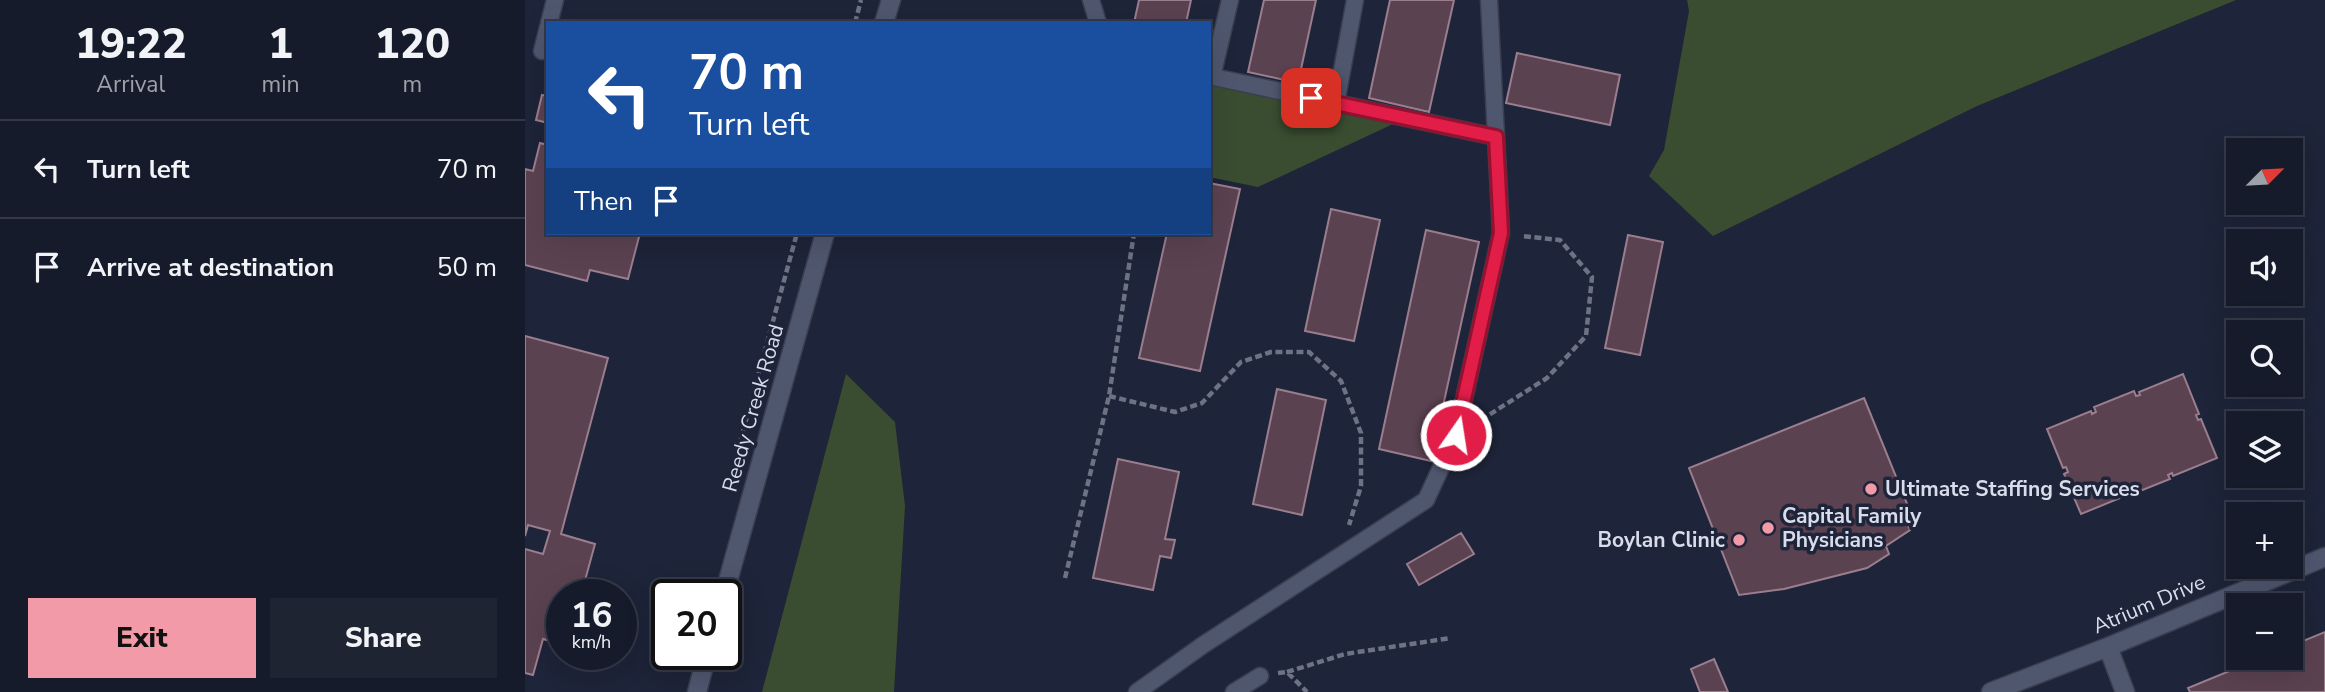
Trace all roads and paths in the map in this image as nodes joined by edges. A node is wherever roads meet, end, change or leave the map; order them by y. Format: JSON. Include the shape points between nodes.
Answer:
{"nodes":[{"id":1,"x":555,"y":0,"type":"edge"},
{"id":2,"x":861,"y":0,"type":"edge"},
{"id":3,"x":891,"y":0,"type":"edge"},
{"id":4,"x":1091,"y":0,"type":"edge"},
{"id":5,"x":1230,"y":0,"type":"edge"},
{"id":6,"x":1355,"y":0,"type":"edge"},
{"id":7,"x":1489,"y":0,"type":"edge"},
{"id":8,"x":549,"y":21,"type":"edge"},
{"id":9,"x":856,"y":21,"type":"edge"},
{"id":10,"x":885,"y":21,"type":"edge"},
{"id":11,"x":1097,"y":21,"type":"edge"},
{"id":12,"x":525,"y":46,"type":"edge"},
{"id":13,"x":545,"y":52,"type":"edge"},
{"id":14,"x":1211,"y":76,"type":"edge"},
{"id":15,"x":1336,"y":103,"type":"junction"},
{"id":16,"x":1496,"y":137,"type":"junction"},
{"id":17,"x":1501,"y":233,"type":"junction"},
{"id":18,"x":796,"y":235,"type":"edge"},
{"id":19,"x":824,"y":235,"type":"edge"},
{"id":20,"x":1134,"y":235,"type":"edge"},
{"id":21,"x":1109,"y":396,"type":"junction"},
{"id":22,"x":1456,"y":435,"type":"junction"},
{"id":23,"x":728,"y":488,"type":"dead end"},
{"id":24,"x":1340,"y":556,"type":"junction"},
{"id":25,"x":2325,"y":556,"type":"edge"},
{"id":26,"x":1065,"y":578,"type":"dead end"},
{"id":27,"x":728,"y":579,"type":"edge"},
{"id":28,"x":1451,"y":638,"type":"dead end"},
{"id":29,"x":2108,"y":647,"type":"junction"},
{"id":30,"x":703,"y":670,"type":"edge"},
{"id":31,"x":1287,"y":672,"type":"junction"},
{"id":32,"x":1260,"y":676,"type":"joint"},
{"id":33,"x":697,"y":692,"type":"edge"},
{"id":34,"x":1137,"y":692,"type":"edge"},
{"id":35,"x":1234,"y":692,"type":"edge"},
{"id":36,"x":1307,"y":692,"type":"edge"},
{"id":37,"x":1991,"y":692,"type":"edge"},
{"id":38,"x":2125,"y":692,"type":"edge"}],
"edges":[{"from":1,"to":8,"type":"lane"},
{"from":2,"to":9,"type":"path"},
{"from":3,"to":10,"type":"main road"},
{"from":4,"to":11,"type":"lane"},
{"from":5,"to":14,"type":"lane"},
{"from":6,"to":15,"type":"lane"},
{"from":7,"to":16,"type":"lane"},
{"from":12,"to":13,"type":"lane"},
{"from":14,"to":15,"type":"lane"},
{"from":15,"to":16,"type":"lane"},
{"from":16,"to":17,"type":"lane"},
{"from":17,"to":22,"type":"lane"},
{"from":17,"to":22,"type":"path","via":[[1560,240],[1591,277],[1586,336],[1547,377]]},
{"from":18,"to":23,"type":"path"},
{"from":19,"to":27,"type":"main road","name":"Reedy Creek Road"},
{"from":20,"to":21,"type":"path"},
{"from":21,"to":24,"type":"path","via":[[1175,412],[1202,403],[1241,362],[1272,352],[1309,352],[1341,382],[1361,433],[1361,486]]},
{"from":21,"to":26,"type":"path"},
{"from":22,"to":24,"type":"lane","via":[[1426,500]]},
{"from":24,"to":34,"type":"lane"},
{"from":25,"to":29,"type":"main road","name":"Atrium Drive"},
{"from":28,"to":31,"type":"path","via":[[1345,654]]},
{"from":29,"to":37,"type":"main road","name":"Atrium Drive"},
{"from":29,"to":38,"type":"main road"},
{"from":30,"to":33,"type":"main road"},
{"from":31,"to":32,"type":"path"},
{"from":31,"to":36,"type":"path"},
{"from":32,"to":35,"type":"lane"}]}
